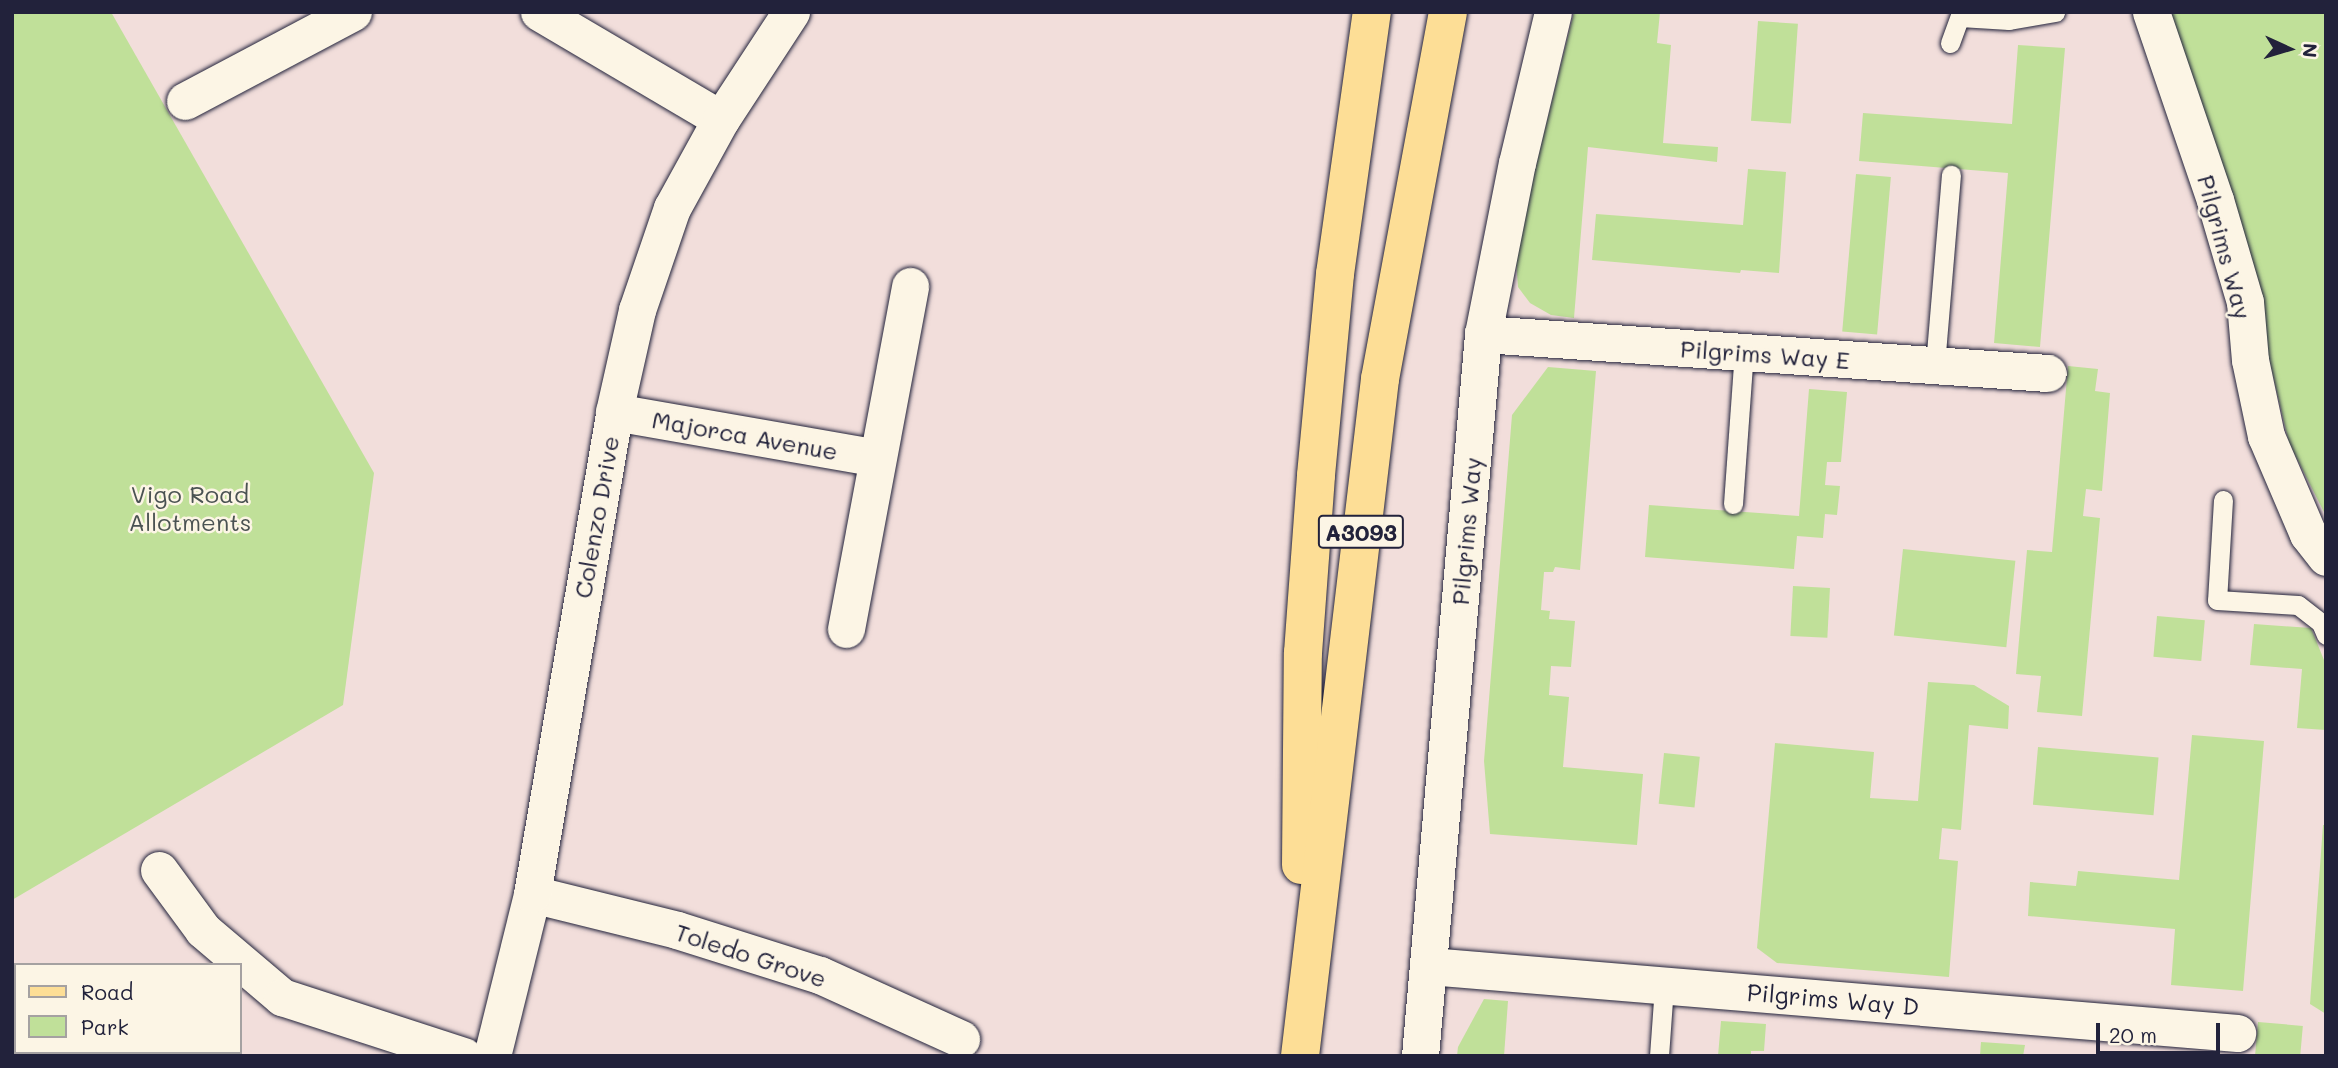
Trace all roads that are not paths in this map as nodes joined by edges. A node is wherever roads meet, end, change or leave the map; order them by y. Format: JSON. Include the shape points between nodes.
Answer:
{"nodes":[{"id":1,"x":353,"y":12,"type":"edge"},
{"id":2,"x":539,"y":12,"type":"edge"},
{"id":3,"x":790,"y":12,"type":"edge"},
{"id":4,"x":1372,"y":12,"type":"edge"},
{"id":5,"x":1448,"y":12,"type":"edge"},
{"id":6,"x":1553,"y":12,"type":"edge"},
{"id":7,"x":2055,"y":12,"type":"edge"},
{"id":8,"x":2151,"y":12,"type":"edge"},
{"id":9,"x":1961,"y":15,"type":"edge"},
{"id":10,"x":1950,"y":43,"type":"dead end"},
{"id":11,"x":185,"y":101,"type":"dead end"},
{"id":12,"x":721,"y":119,"type":"junction"},
{"id":13,"x":1951,"y":175,"type":"dead end"},
{"id":14,"x":910,"y":286,"type":"dead end"},
{"id":15,"x":1483,"y":334,"type":"junction"},
{"id":16,"x":1744,"y":352,"type":"junction"},
{"id":17,"x":1935,"y":365,"type":"junction"},
{"id":18,"x":2048,"y":373,"type":"dead end"},
{"id":19,"x":614,"y":412,"type":"junction"},
{"id":20,"x":877,"y":458,"type":"junction"},
{"id":21,"x":2223,"y":500,"type":"dead end"},
{"id":22,"x":1733,"y":504,"type":"dead end"},
{"id":23,"x":2326,"y":557,"type":"edge"},
{"id":24,"x":846,"y":629,"type":"dead end"},
{"id":25,"x":2326,"y":635,"type":"edge"},
{"id":26,"x":159,"y":870,"type":"dead end"},
{"id":27,"x":532,"y":894,"type":"junction"},
{"id":28,"x":242,"y":963,"type":"edge"},
{"id":29,"x":242,"y":963,"type":"edge"},
{"id":30,"x":1429,"y":966,"type":"junction"},
{"id":31,"x":1664,"y":986,"type":"junction"},
{"id":32,"x":2237,"y":1032,"type":"dead end"},
{"id":33,"x":961,"y":1039,"type":"dead end"},
{"id":34,"x":2186,"y":1042,"type":"edge"},
{"id":35,"x":464,"y":1056,"type":"edge"},
{"id":36,"x":492,"y":1056,"type":"edge"},
{"id":37,"x":1299,"y":1056,"type":"edge"},
{"id":38,"x":1420,"y":1056,"type":"edge"},
{"id":39,"x":1659,"y":1056,"type":"edge"}],
"edges":[{"from":1,"to":11,"type":"street"},
{"from":2,"to":12,"type":"street"},
{"from":3,"to":12,"type":"street","name":"Colenzo Drive"},
{"from":4,"to":37,"type":"main road","number":"A3093","via":[[1335,274],[1303,653]]},
{"from":5,"to":37,"type":"main road","number":"A3093","via":[[1380,379]]},
{"from":6,"to":15,"type":"street","name":"Pilgrims Way"},
{"from":7,"to":9,"type":"lane","via":[[2009,20]]},
{"from":8,"to":23,"type":"street","name":"Pilgrims Way","via":[[2245,302],[2250,360],[2266,436],[2308,534]]},
{"from":9,"to":10,"type":"lane"},
{"from":12,"to":19,"type":"street","name":"Colenzo Drive","via":[[672,208],[637,310]]},
{"from":13,"to":17,"type":"lane"},
{"from":14,"to":20,"type":"street"},
{"from":15,"to":16,"type":"street","name":"Pilgrims Way E"},
{"from":15,"to":30,"type":"street","name":"Pilgrims Way"},
{"from":16,"to":17,"type":"street","name":"Pilgrims Way E"},
{"from":16,"to":22,"type":"lane"},
{"from":17,"to":18,"type":"street","name":"Pilgrims Way E"},
{"from":19,"to":20,"type":"street","name":"Majorca Avenue"},
{"from":19,"to":27,"type":"street","name":"Colenzo Drive"},
{"from":20,"to":24,"type":"street"},
{"from":21,"to":25,"type":"lane","via":[[2217,600],[2298,606],[2321,623]]},
{"from":26,"to":28,"type":"street","via":[[203,930]]},
{"from":27,"to":33,"type":"street","name":"Toledo Grove","via":[[677,930],[820,975]]},
{"from":27,"to":36,"type":"street","name":"Colenzo Drive"},
{"from":29,"to":35,"type":"street","via":[[282,997]]},
{"from":30,"to":31,"type":"street","name":"Pilgrims Way D"},
{"from":30,"to":38,"type":"street","name":"Pilgrims Way"},
{"from":31,"to":34,"type":"street","name":"Pilgrims Way D"},
{"from":31,"to":39,"type":"lane"},
{"from":32,"to":34,"type":"street","name":"Pilgrims Way D"}]}
